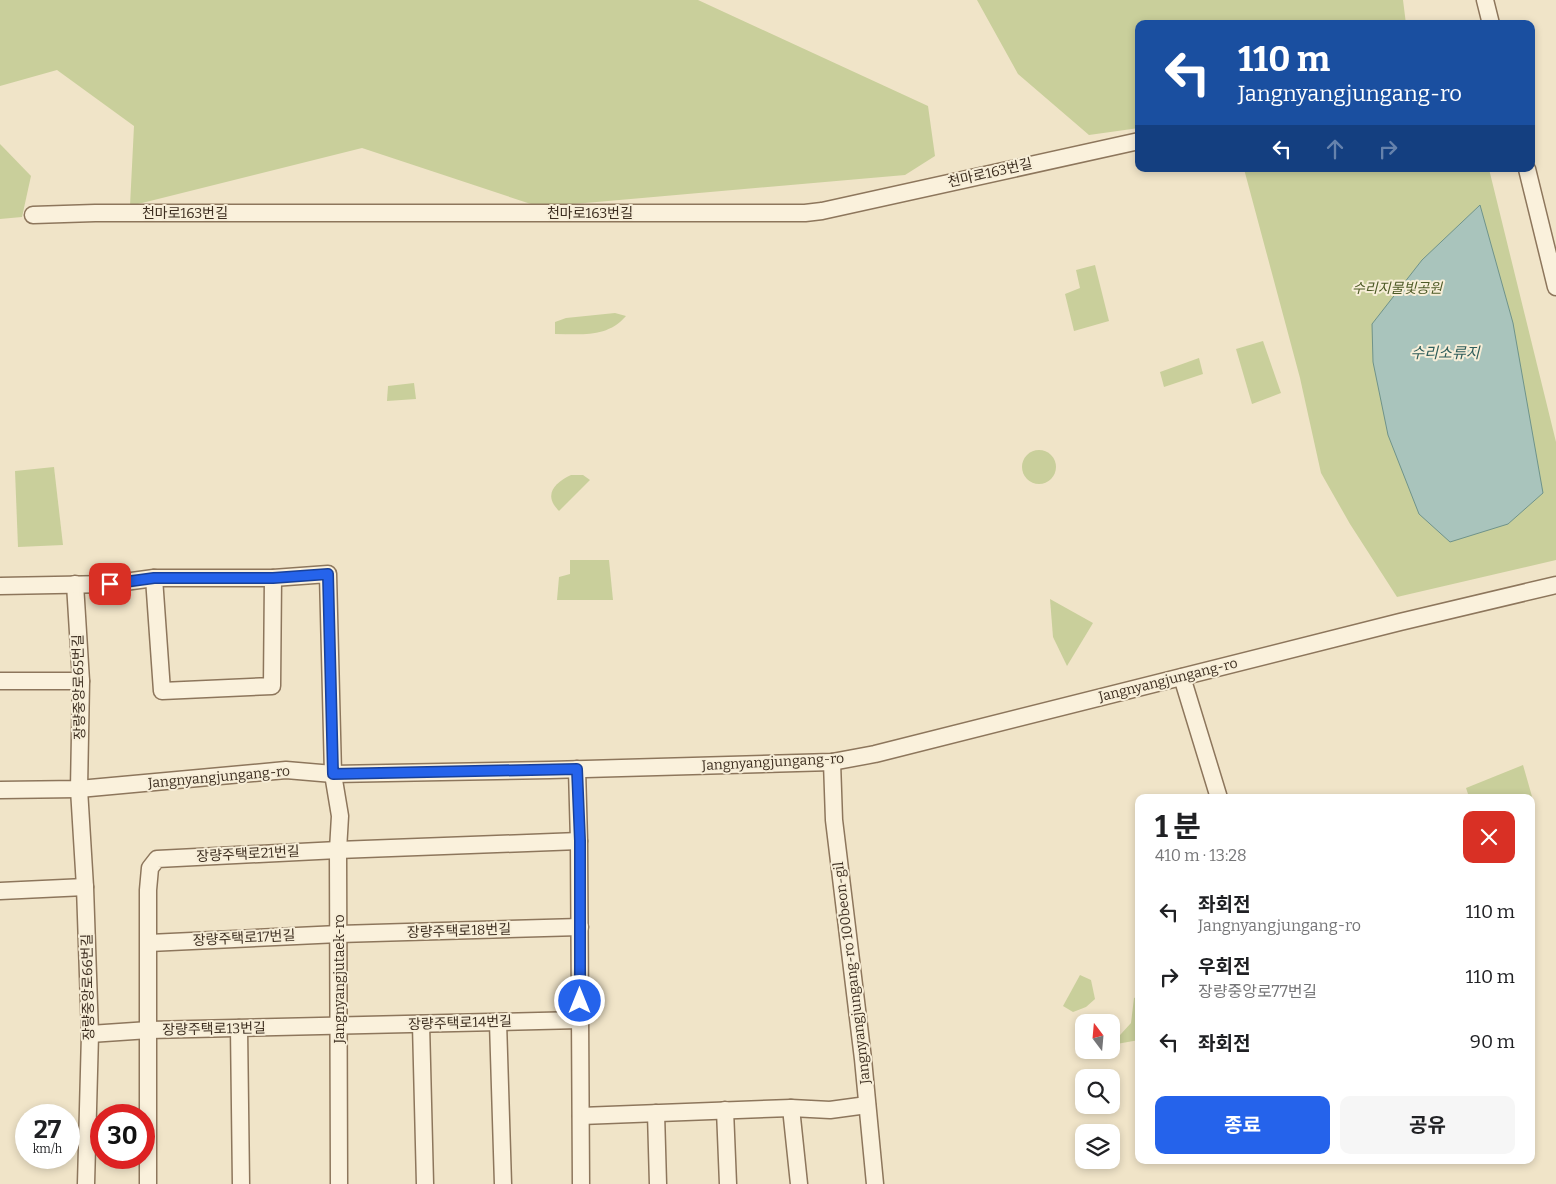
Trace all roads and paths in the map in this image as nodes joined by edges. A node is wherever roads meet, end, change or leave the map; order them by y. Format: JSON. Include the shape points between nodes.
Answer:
{"nodes":[{"id":1,"x":1485,"y":0,"type":"edge"},
{"id":2,"x":1490,"y":20,"type":"edge"},
{"id":3,"x":1135,"y":142,"type":"edge"},
{"id":4,"x":1528,"y":172,"type":"edge"},
{"id":5,"x":33,"y":216,"type":"dead end"},
{"id":6,"x":1556,"y":287,"type":"edge"},
{"id":7,"x":154,"y":578,"type":"junction"},
{"id":8,"x":273,"y":578,"type":"junction"},
{"id":9,"x":75,"y":584,"type":"junction"},
{"id":10,"x":1556,"y":585,"type":"edge"},
{"id":11,"x":0,"y":586,"type":"edge"},
{"id":12,"x":1182,"y":677,"type":"junction"},
{"id":13,"x":0,"y":681,"type":"edge"},
{"id":14,"x":81,"y":681,"type":"junction"},
{"id":15,"x":832,"y":762,"type":"junction"},
{"id":16,"x":577,"y":769,"type":"junction"},
{"id":17,"x":333,"y":774,"type":"junction"},
{"id":18,"x":79,"y":789,"type":"junction"},
{"id":19,"x":0,"y":790,"type":"edge"},
{"id":20,"x":1218,"y":794,"type":"edge"},
{"id":21,"x":580,"y":841,"type":"junction"},
{"id":22,"x":338,"y":850,"type":"junction"},
{"id":23,"x":85,"y":887,"type":"junction"},
{"id":24,"x":0,"y":891,"type":"edge"},
{"id":25,"x":580,"y":927,"type":"junction"},
{"id":26,"x":339,"y":934,"type":"junction"},
{"id":27,"x":149,"y":943,"type":"junction"},
{"id":28,"x":580,"y":1020,"type":"junction"},
{"id":29,"x":498,"y":1022,"type":"junction"},
{"id":30,"x":421,"y":1024,"type":"junction"},
{"id":31,"x":339,"y":1026,"type":"junction"},
{"id":32,"x":239,"y":1028,"type":"junction"},
{"id":33,"x":149,"y":1030,"type":"junction"},
{"id":34,"x":90,"y":1034,"type":"junction"},
{"id":35,"x":867,"y":1105,"type":"junction"},
{"id":36,"x":791,"y":1108,"type":"junction"},
{"id":37,"x":725,"y":1110,"type":"junction"},
{"id":38,"x":656,"y":1113,"type":"junction"},
{"id":39,"x":581,"y":1116,"type":"junction"},
{"id":40,"x":86,"y":1184,"type":"edge"},
{"id":41,"x":148,"y":1184,"type":"edge"},
{"id":42,"x":241,"y":1184,"type":"edge"},
{"id":43,"x":339,"y":1184,"type":"edge"},
{"id":44,"x":425,"y":1184,"type":"edge"},
{"id":45,"x":503,"y":1184,"type":"edge"},
{"id":46,"x":581,"y":1184,"type":"edge"},
{"id":47,"x":658,"y":1184,"type":"edge"},
{"id":48,"x":728,"y":1184,"type":"edge"},
{"id":49,"x":799,"y":1184,"type":"edge"},
{"id":50,"x":875,"y":1184,"type":"edge"}],
"edges":[{"from":1,"to":2,"type":"street"},
{"from":3,"to":5,"type":"street","name":"천마로163번길","via":[[822,212],[95,213]]},
{"from":4,"to":6,"type":"street"},
{"from":7,"to":8,"type":"street"},
{"from":7,"to":8,"type":"street","via":[[162,691],[272,686]]},
{"from":7,"to":9,"type":"street","via":[[110,584]]},
{"from":8,"to":17,"type":"street","name":"Jangnyangjutaek-ro","via":[[328,574]]},
{"from":9,"to":11,"type":"street"},
{"from":9,"to":14,"type":"street","name":"장량중앙로65번길"},
{"from":10,"to":12,"type":"street","name":"Jangnyangjungang-ro"},
{"from":12,"to":15,"type":"street","name":"Jangnyangjungang-ro"},
{"from":12,"to":20,"type":"street"},
{"from":13,"to":14,"type":"street"},
{"from":14,"to":18,"type":"street","name":"장량중앙로65번길"},
{"from":15,"to":16,"type":"street","name":"Jangnyangjungang-ro"},
{"from":15,"to":35,"type":"street","name":"Jangnyangjungang-ro 100beon-gil","via":[[834,820]]},
{"from":16,"to":17,"type":"street","name":"Jangnyangjungang-ro"},
{"from":16,"to":21,"type":"street"},
{"from":17,"to":18,"type":"street","name":"Jangnyangjungang-ro","via":[[286,770]]},
{"from":17,"to":22,"type":"street","name":"Jangnyangjutaek-ro","via":[[340,816]]},
{"from":18,"to":19,"type":"street","name":"Jangnyangjungang-ro"},
{"from":18,"to":23,"type":"street","name":"장량중앙로66번길"},
{"from":21,"to":22,"type":"street","name":"장량주택로21번길"},
{"from":21,"to":25,"type":"street"},
{"from":22,"to":26,"type":"street","name":"Jangnyangjutaek-ro"},
{"from":22,"to":27,"type":"street","name":"장량주택로21번길","via":[[157,859],[150,868]]},
{"from":23,"to":24,"type":"street"},
{"from":23,"to":34,"type":"street","name":"장량중앙로66번길"},
{"from":25,"to":26,"type":"street","name":"장량주택로18번길"},
{"from":25,"to":28,"type":"street"},
{"from":26,"to":27,"type":"street","name":"장량주택로17번길"},
{"from":26,"to":31,"type":"street","name":"Jangnyangjutaek-ro"},
{"from":27,"to":33,"type":"street"},
{"from":28,"to":29,"type":"street","name":"장량주택로14번길"},
{"from":28,"to":39,"type":"street"},
{"from":29,"to":30,"type":"street","name":"장량주택로14번길"},
{"from":29,"to":45,"type":"street"},
{"from":30,"to":31,"type":"street","name":"장량주택로14번길"},
{"from":30,"to":44,"type":"street"},
{"from":31,"to":32,"type":"street","name":"장량주택로13번길"},
{"from":31,"to":43,"type":"street","name":"Jangnyangjutaek-ro"},
{"from":32,"to":33,"type":"street","name":"장량주택로13번길"},
{"from":32,"to":42,"type":"street"},
{"from":33,"to":34,"type":"street","name":"장량주택로13번길"},
{"from":33,"to":41,"type":"street"},
{"from":34,"to":40,"type":"street","name":"장량중앙로66번길"},
{"from":35,"to":36,"type":"street","via":[[830,1110]]},
{"from":35,"to":50,"type":"street","name":"Jangnyangjungang-ro 100beon-gil"},
{"from":36,"to":37,"type":"street"},
{"from":36,"to":49,"type":"street"},
{"from":37,"to":38,"type":"street"},
{"from":37,"to":48,"type":"street"},
{"from":38,"to":39,"type":"street"},
{"from":38,"to":47,"type":"street"},
{"from":39,"to":46,"type":"street"}]}
